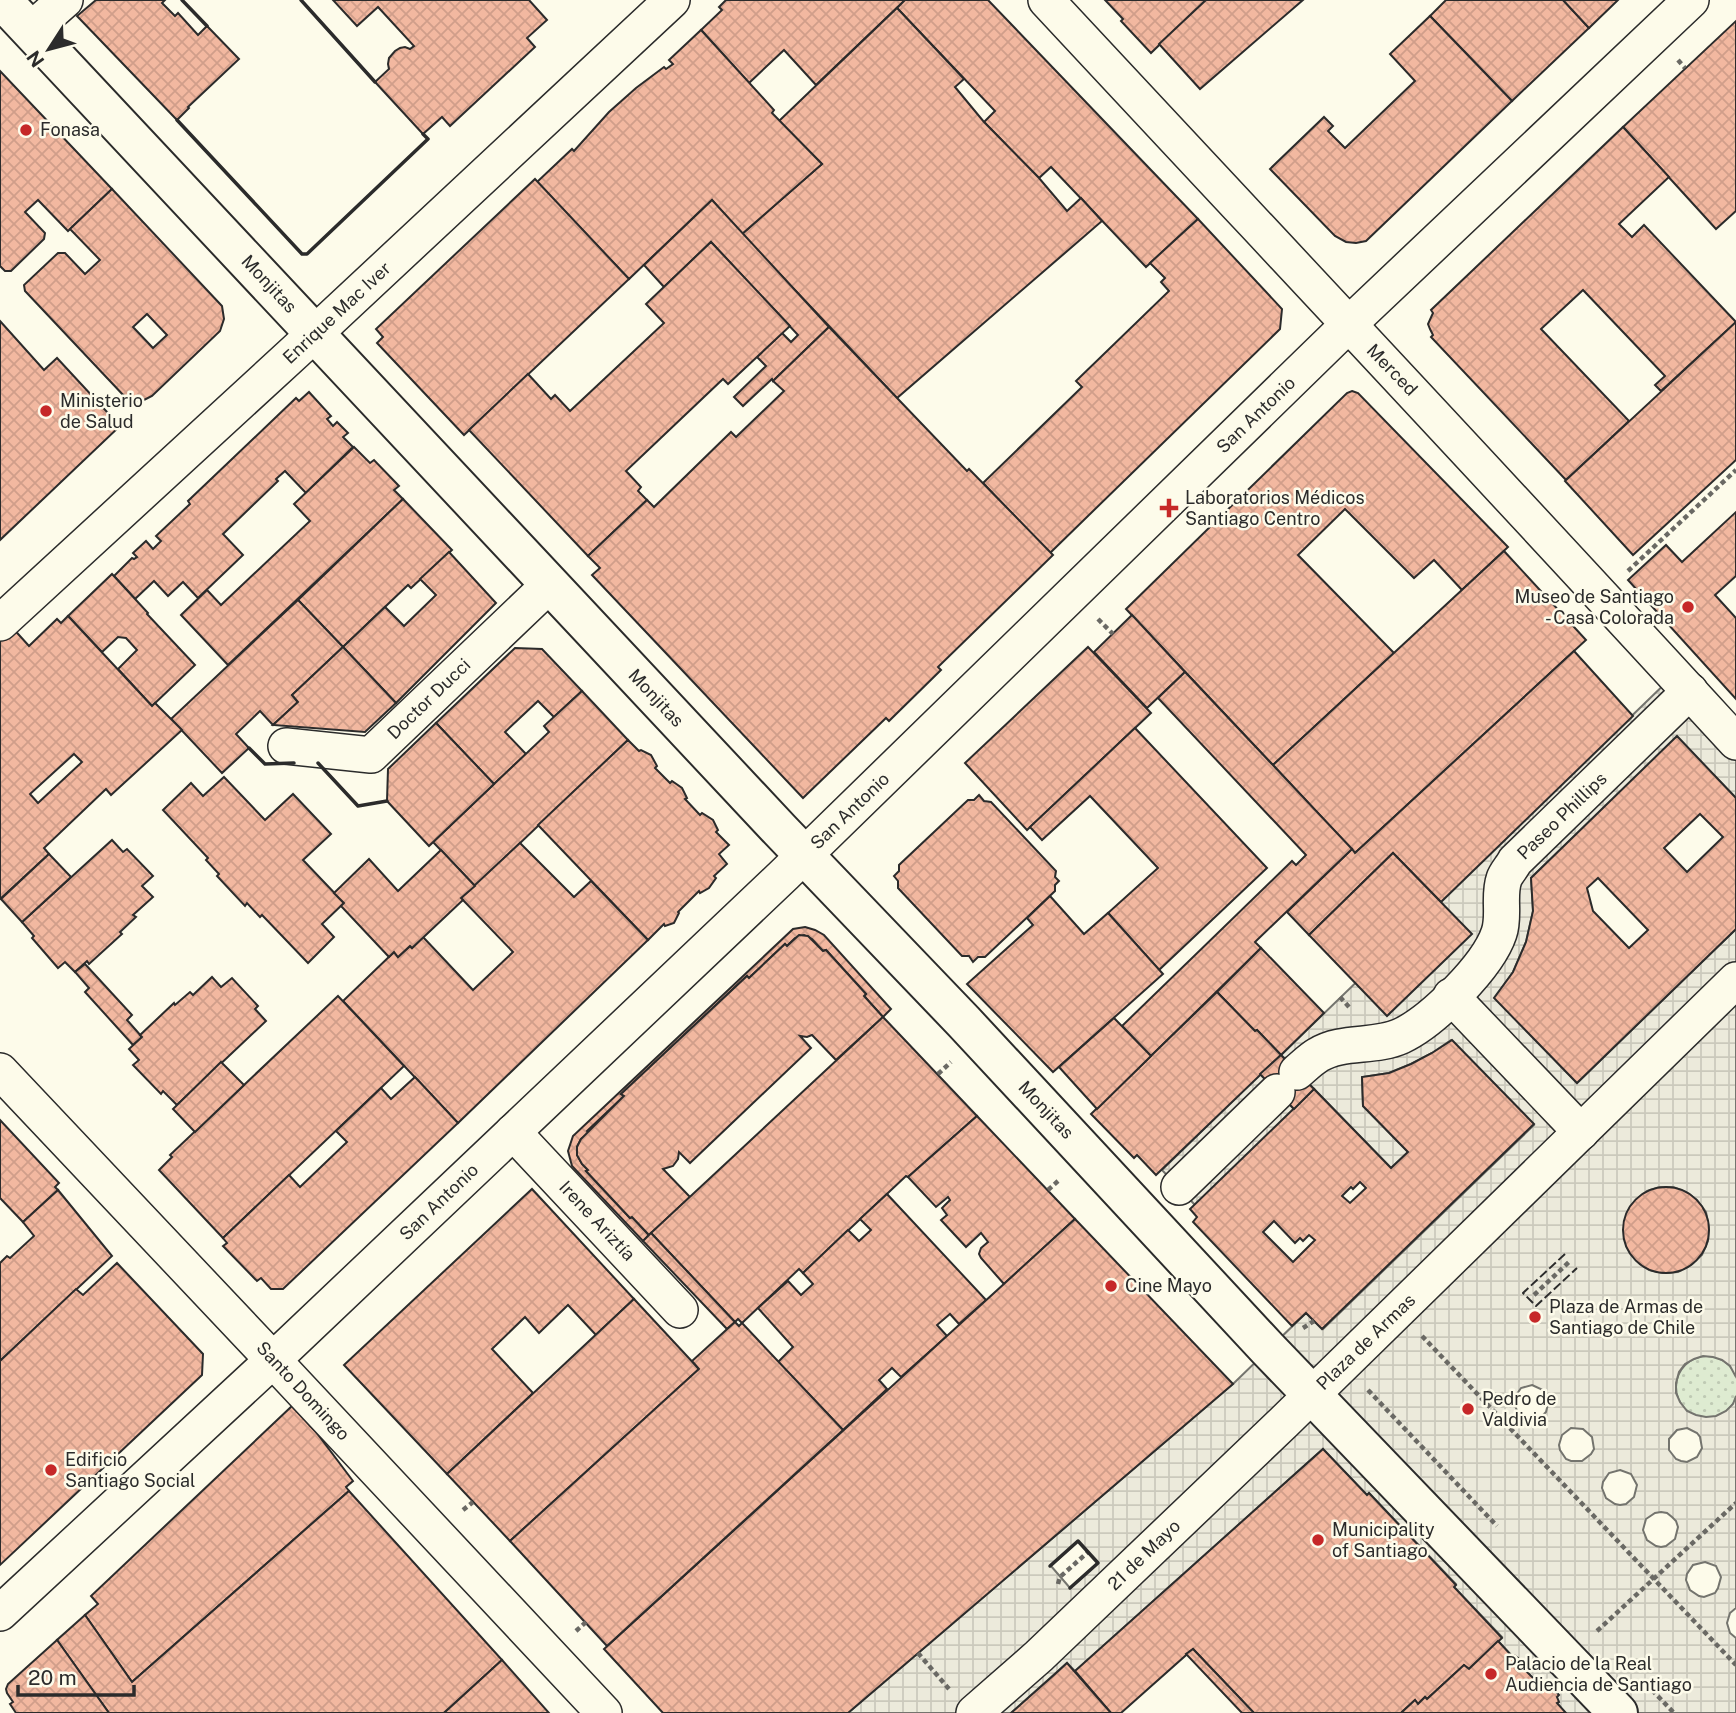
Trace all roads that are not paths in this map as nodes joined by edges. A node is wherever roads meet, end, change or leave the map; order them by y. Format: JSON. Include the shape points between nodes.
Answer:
{"nodes":[{"id":1,"x":2,"y":0,"type":"edge"},
{"id":2,"x":65,"y":0,"type":"edge"},
{"id":3,"x":672,"y":0,"type":"edge"},
{"id":4,"x":1046,"y":0,"type":"edge"},
{"id":5,"x":1691,"y":0,"type":"edge"},
{"id":6,"x":31,"y":30,"type":"junction"},
{"id":7,"x":1348,"y":325,"type":"junction"},
{"id":8,"x":316,"y":333,"type":"junction"},
{"id":9,"x":550,"y":584,"type":"junction"},
{"id":10,"x":0,"y":623,"type":"edge"},
{"id":11,"x":1690,"y":691,"type":"junction"},
{"id":12,"x":1736,"y":742,"type":"edge"},
{"id":13,"x":286,"y":746,"type":"dead end"},
{"id":14,"x":804,"y":855,"type":"junction"},
{"id":15,"x":1736,"y":980,"type":"edge"},
{"id":16,"x":1451,"y":996,"type":"junction"},
{"id":17,"x":0,"y":1071,"type":"edge"},
{"id":18,"x":513,"y":1132,"type":"junction"},
{"id":19,"x":1581,"y":1132,"type":"junction"},
{"id":20,"x":1166,"y":1199,"type":"junction"},
{"id":21,"x":680,"y":1310,"type":"dead end"},
{"id":22,"x":273,"y":1360,"type":"junction"},
{"id":23,"x":1311,"y":1395,"type":"junction"},
{"id":24,"x":0,"y":1613,"type":"edge"},
{"id":25,"x":963,"y":1703,"type":"edge"},
{"id":26,"x":604,"y":1713,"type":"edge"},
{"id":27,"x":1618,"y":1713,"type":"edge"}],
"edges":[{"from":1,"to":6,"type":"main road","name":"Monjitas"},
{"from":2,"to":6,"type":"street"},
{"from":3,"to":8,"type":"street","name":"Enrique Mac Iver"},
{"from":4,"to":7,"type":"street","name":"Merced"},
{"from":5,"to":7,"type":"street","name":"San Antonio"},
{"from":6,"to":8,"type":"main road","name":"Monjitas"},
{"from":7,"to":11,"type":"street","name":"Merced"},
{"from":7,"to":14,"type":"street","name":"San Antonio"},
{"from":8,"to":9,"type":"main road","name":"Monjitas"},
{"from":8,"to":10,"type":"street","name":"Enrique Mac Iver"},
{"from":9,"to":13,"type":"street","name":"Doctor Ducci","via":[[371,755]]},
{"from":9,"to":14,"type":"main road","name":"Monjitas"},
{"from":11,"to":12,"type":"street","name":"Merced"},
{"from":11,"to":16,"type":"street","name":"Paseo Phillips","via":[[1515,861],[1504,880],[1500,931],[1472,977]]},
{"from":14,"to":18,"type":"street","name":"San Antonio"},
{"from":14,"to":20,"type":"main road","name":"Monjitas","via":[[964,1022]]},
{"from":15,"to":19,"type":"street","name":"Plaza de Armas"},
{"from":16,"to":19,"type":"street"},
{"from":16,"to":20,"type":"street","name":"Paseo Phillips","via":[[1402,1035],[1319,1054]]},
{"from":17,"to":22,"type":"street","name":"Santo Domingo"},
{"from":18,"to":21,"type":"street","name":"Irene Ariztía"},
{"from":18,"to":22,"type":"street","name":"San Antonio"},
{"from":19,"to":23,"type":"street","name":"Plaza de Armas"},
{"from":20,"to":23,"type":"main road","name":"Monjitas"},
{"from":22,"to":24,"type":"street","name":"San Antonio"},
{"from":22,"to":26,"type":"street","name":"Santo Domingo"},
{"from":23,"to":25,"type":"street","name":"21 de Mayo","via":[[1039,1656]]},
{"from":23,"to":27,"type":"main road","name":"Plaza de Armas"}]}
